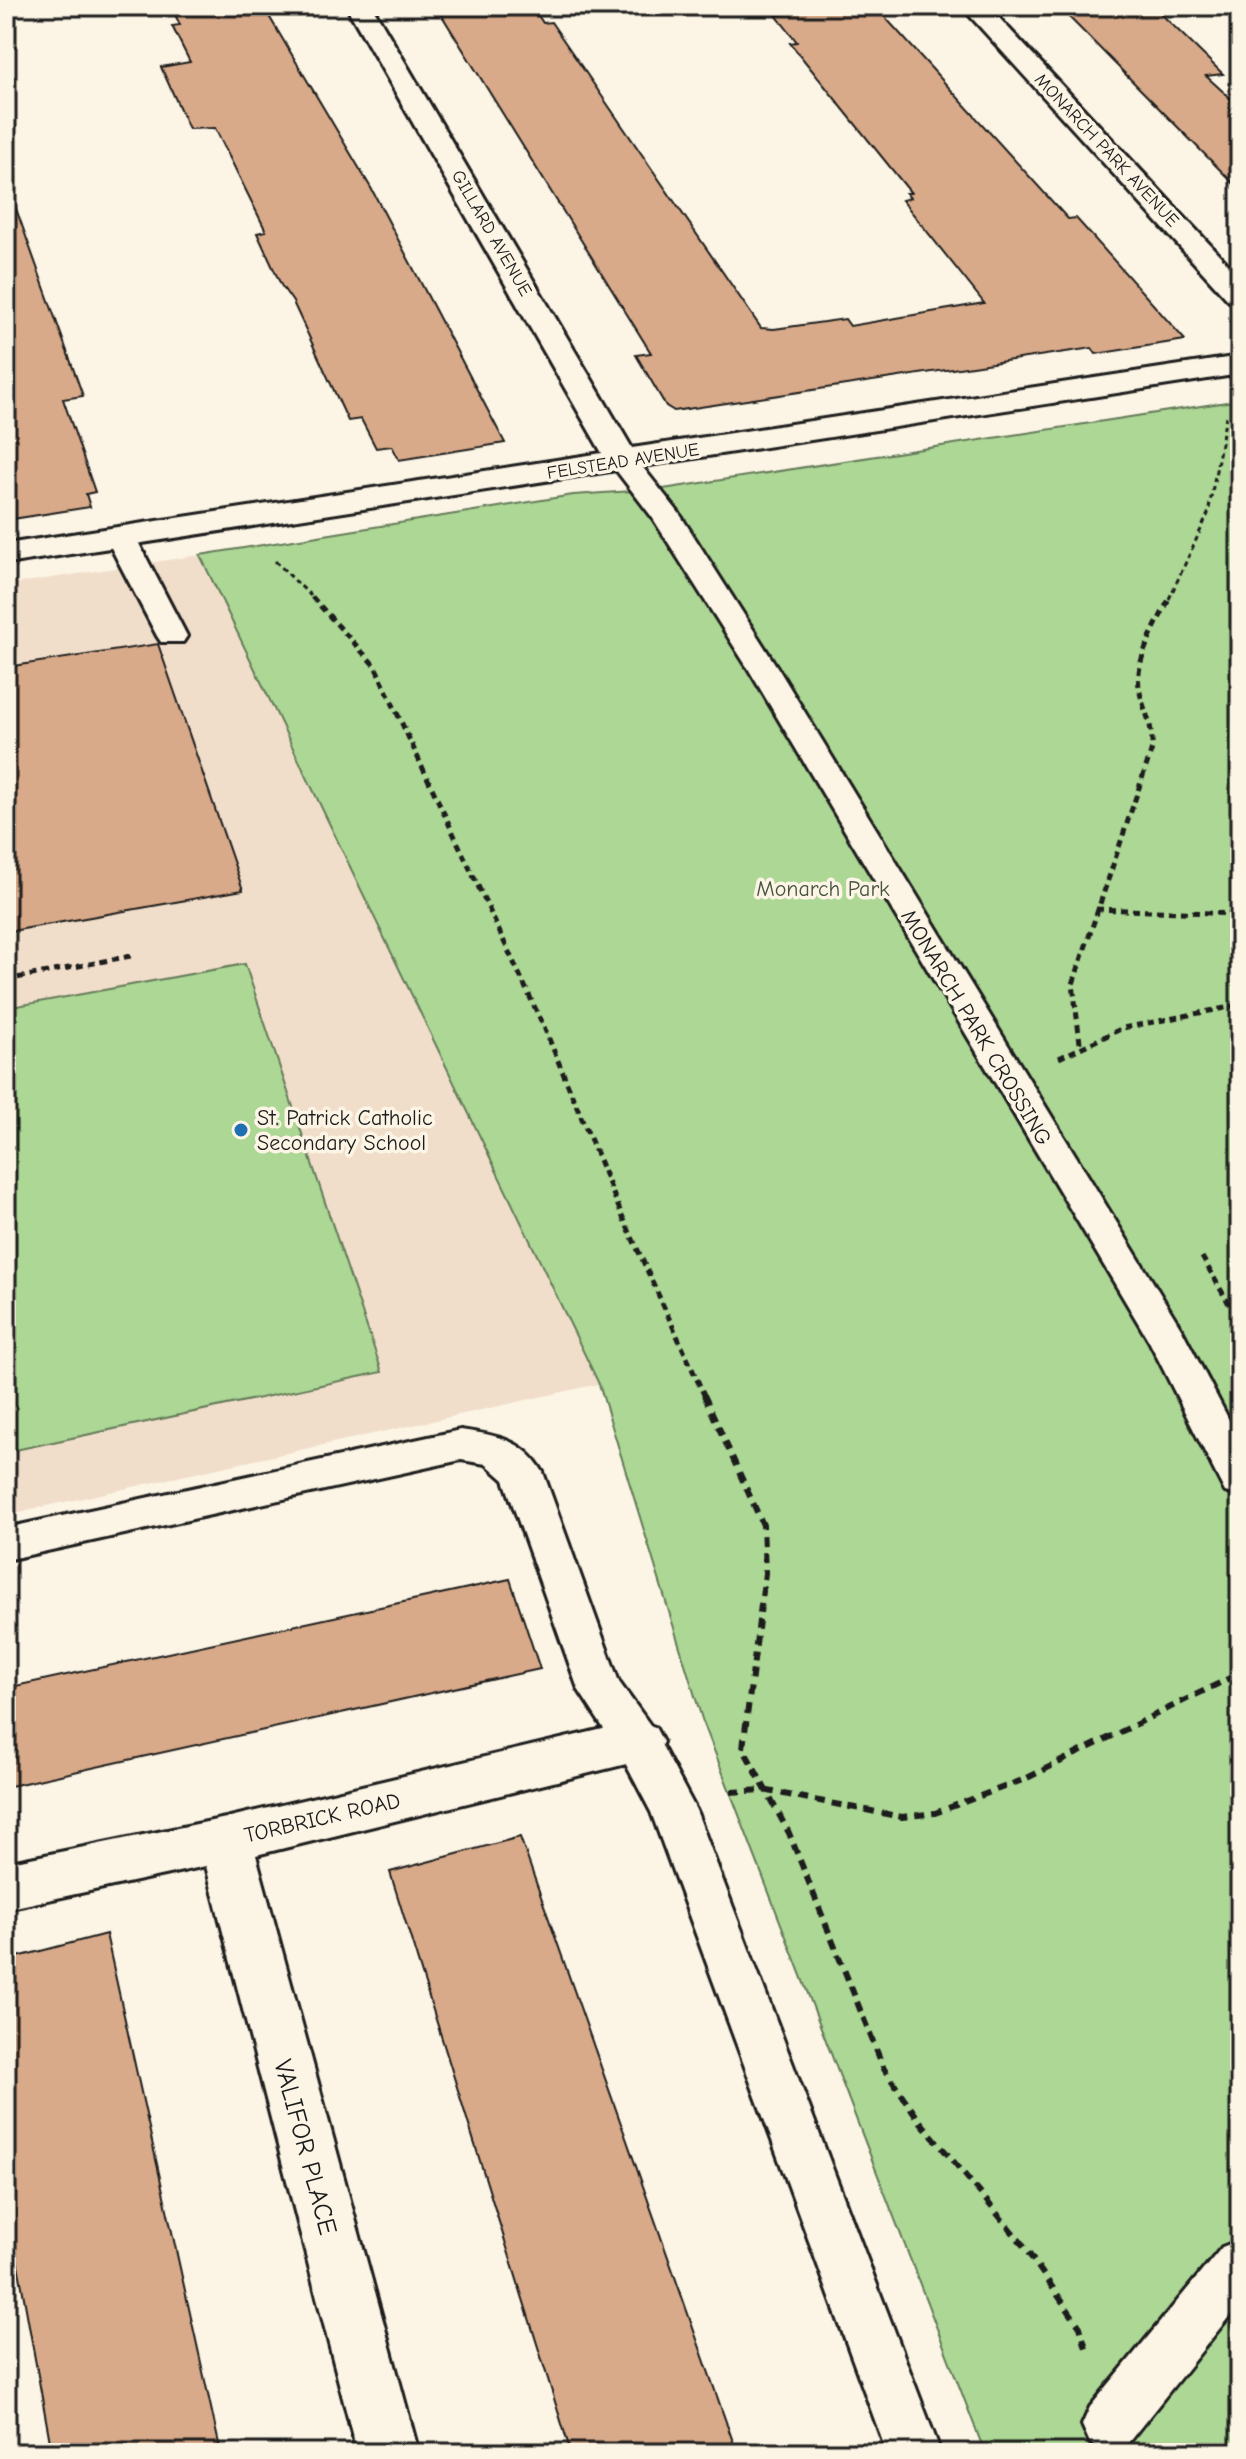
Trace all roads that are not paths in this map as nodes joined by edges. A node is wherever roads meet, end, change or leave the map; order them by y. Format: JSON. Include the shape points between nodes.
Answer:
{"nodes":[{"id":1,"x":359,"y":6,"type":"edge"},
{"id":2,"x":974,"y":6,"type":"edge"},
{"id":3,"x":1240,"y":295,"type":"edge"},
{"id":4,"x":1240,"y":365,"type":"edge"},
{"id":5,"x":623,"y":461,"type":"junction"},
{"id":6,"x":120,"y":536,"type":"junction"},
{"id":7,"x":6,"y":554,"type":"edge"},
{"id":8,"x":172,"y":636,"type":"dead end"},
{"id":9,"x":1240,"y":1481,"type":"edge"},
{"id":10,"x":6,"y":1544,"type":"edge"},
{"id":11,"x":637,"y":1742,"type":"junction"},
{"id":12,"x":226,"y":1840,"type":"junction"},
{"id":13,"x":6,"y":1886,"type":"edge"},
{"id":14,"x":1240,"y":2264,"type":"edge"},
{"id":15,"x":1109,"y":2425,"type":"road end"},
{"id":16,"x":388,"y":2453,"type":"edge"},
{"id":17,"x":914,"y":2453,"type":"edge"}],
"edges":[{"from":1,"to":5,"type":"street","name":"GILLARD AVENUE"},
{"from":2,"to":3,"type":"street","name":"MONARCH PARK AVENUE"},
{"from":4,"to":5,"type":"street","name":"FELSTEAD AVENUE"},
{"from":5,"to":6,"type":"street","name":"FELSTEAD AVENUE"},
{"from":5,"to":9,"type":"lane","name":"MONARCH PARK CROSSING","via":[[664,513],[764,670],[1167,1338]]},
{"from":6,"to":7,"type":"street","name":"FELSTEAD AVENUE"},
{"from":6,"to":8,"type":"lane"},
{"from":10,"to":11,"type":"lane","via":[[461,1445],[497,1450],[522,1472],[600,1689]]},
{"from":11,"to":12,"type":"street","name":"TORBRICK ROAD"},
{"from":11,"to":17,"type":"lane","via":[[670,1805]]},
{"from":12,"to":13,"type":"street","name":"TORBRICK ROAD"},
{"from":12,"to":16,"type":"street","name":"VALIFOR PLACE"},
{"from":14,"to":15,"type":"lane"}]}
